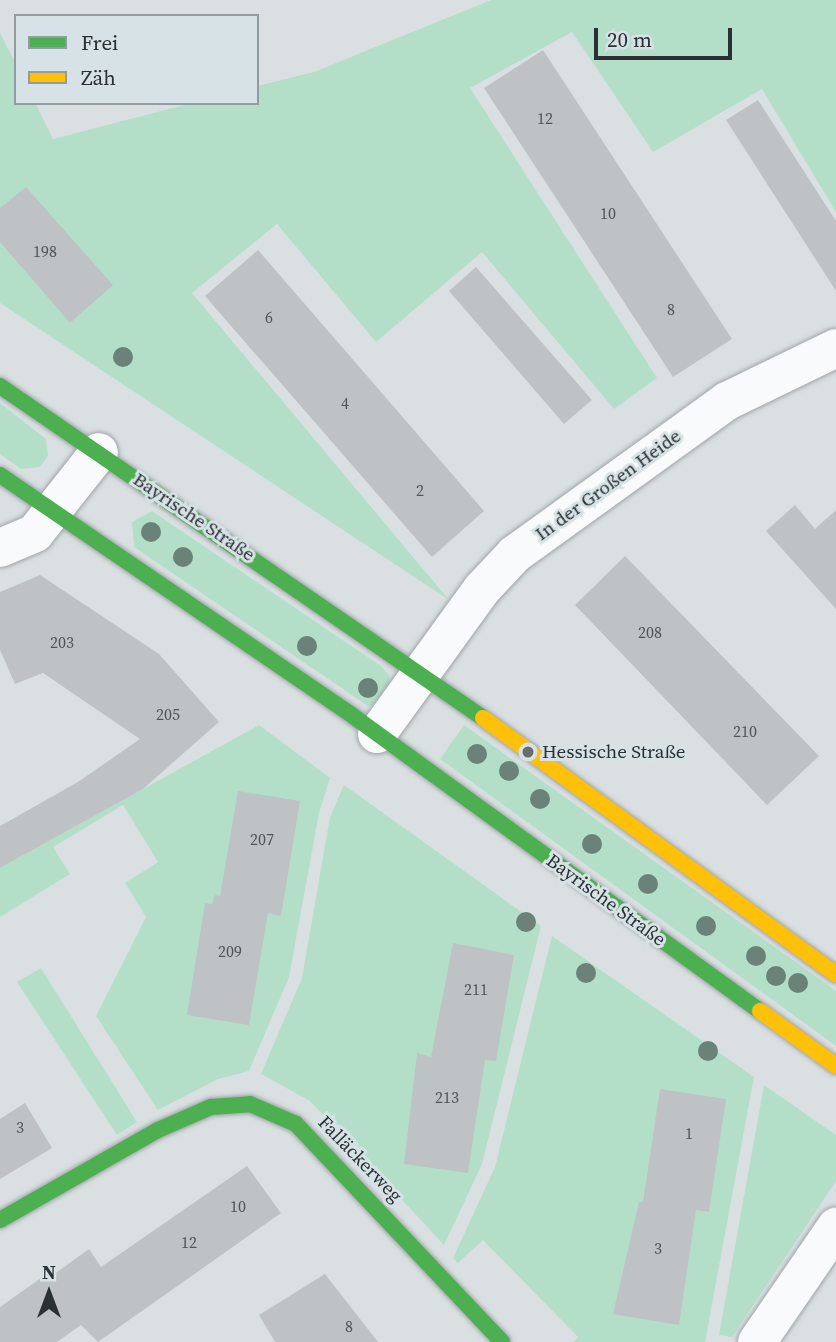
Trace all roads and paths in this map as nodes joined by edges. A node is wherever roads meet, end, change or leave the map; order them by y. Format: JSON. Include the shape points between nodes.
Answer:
{"nodes":[{"id":1,"x":836,"y":348,"type":"edge"},
{"id":2,"x":0,"y":386,"type":"edge"},
{"id":3,"x":99,"y":452,"type":"junction"},
{"id":4,"x":0,"y":475,"type":"edge"},
{"id":5,"x":54,"y":514,"type":"junction"},
{"id":6,"x":0,"y":548,"type":"edge"},
{"id":7,"x":421,"y":673,"type":"junction"},
{"id":8,"x":377,"y":734,"type":"junction"},
{"id":9,"x":836,"y":974,"type":"edge"},
{"id":10,"x":836,"y":1066,"type":"edge"},
{"id":11,"x":0,"y":1220,"type":"edge"},
{"id":12,"x":836,"y":1227,"type":"edge"},
{"id":13,"x":502,"y":1342,"type":"edge"},
{"id":14,"x":757,"y":1342,"type":"edge"}],
"edges":[{"from":1,"to":7,"type":"street","name":"In der Großen Heide","via":[[727,401],[530,541],[482,589]]},
{"from":2,"to":3,"type":"street","name":"Bayrische Straße"},
{"from":3,"to":5,"type":"street"},
{"from":3,"to":7,"type":"street","name":"Bayrische Straße"},
{"from":4,"to":5,"type":"street","name":"Bayrische Straße"},
{"from":5,"to":6,"type":"street","via":[[35,533]]},
{"from":5,"to":8,"type":"street","name":"Bayrische Straße"},
{"from":7,"to":8,"type":"street"},
{"from":7,"to":9,"type":"street","name":"Bayrische Straße"},
{"from":8,"to":10,"type":"street","name":"Bayrische Straße"},
{"from":11,"to":13,"type":"street","name":"Falläckerweg","via":[[158,1130],[211,1107],[250,1104],[296,1124]]},
{"from":12,"to":14,"type":"street"}]}
